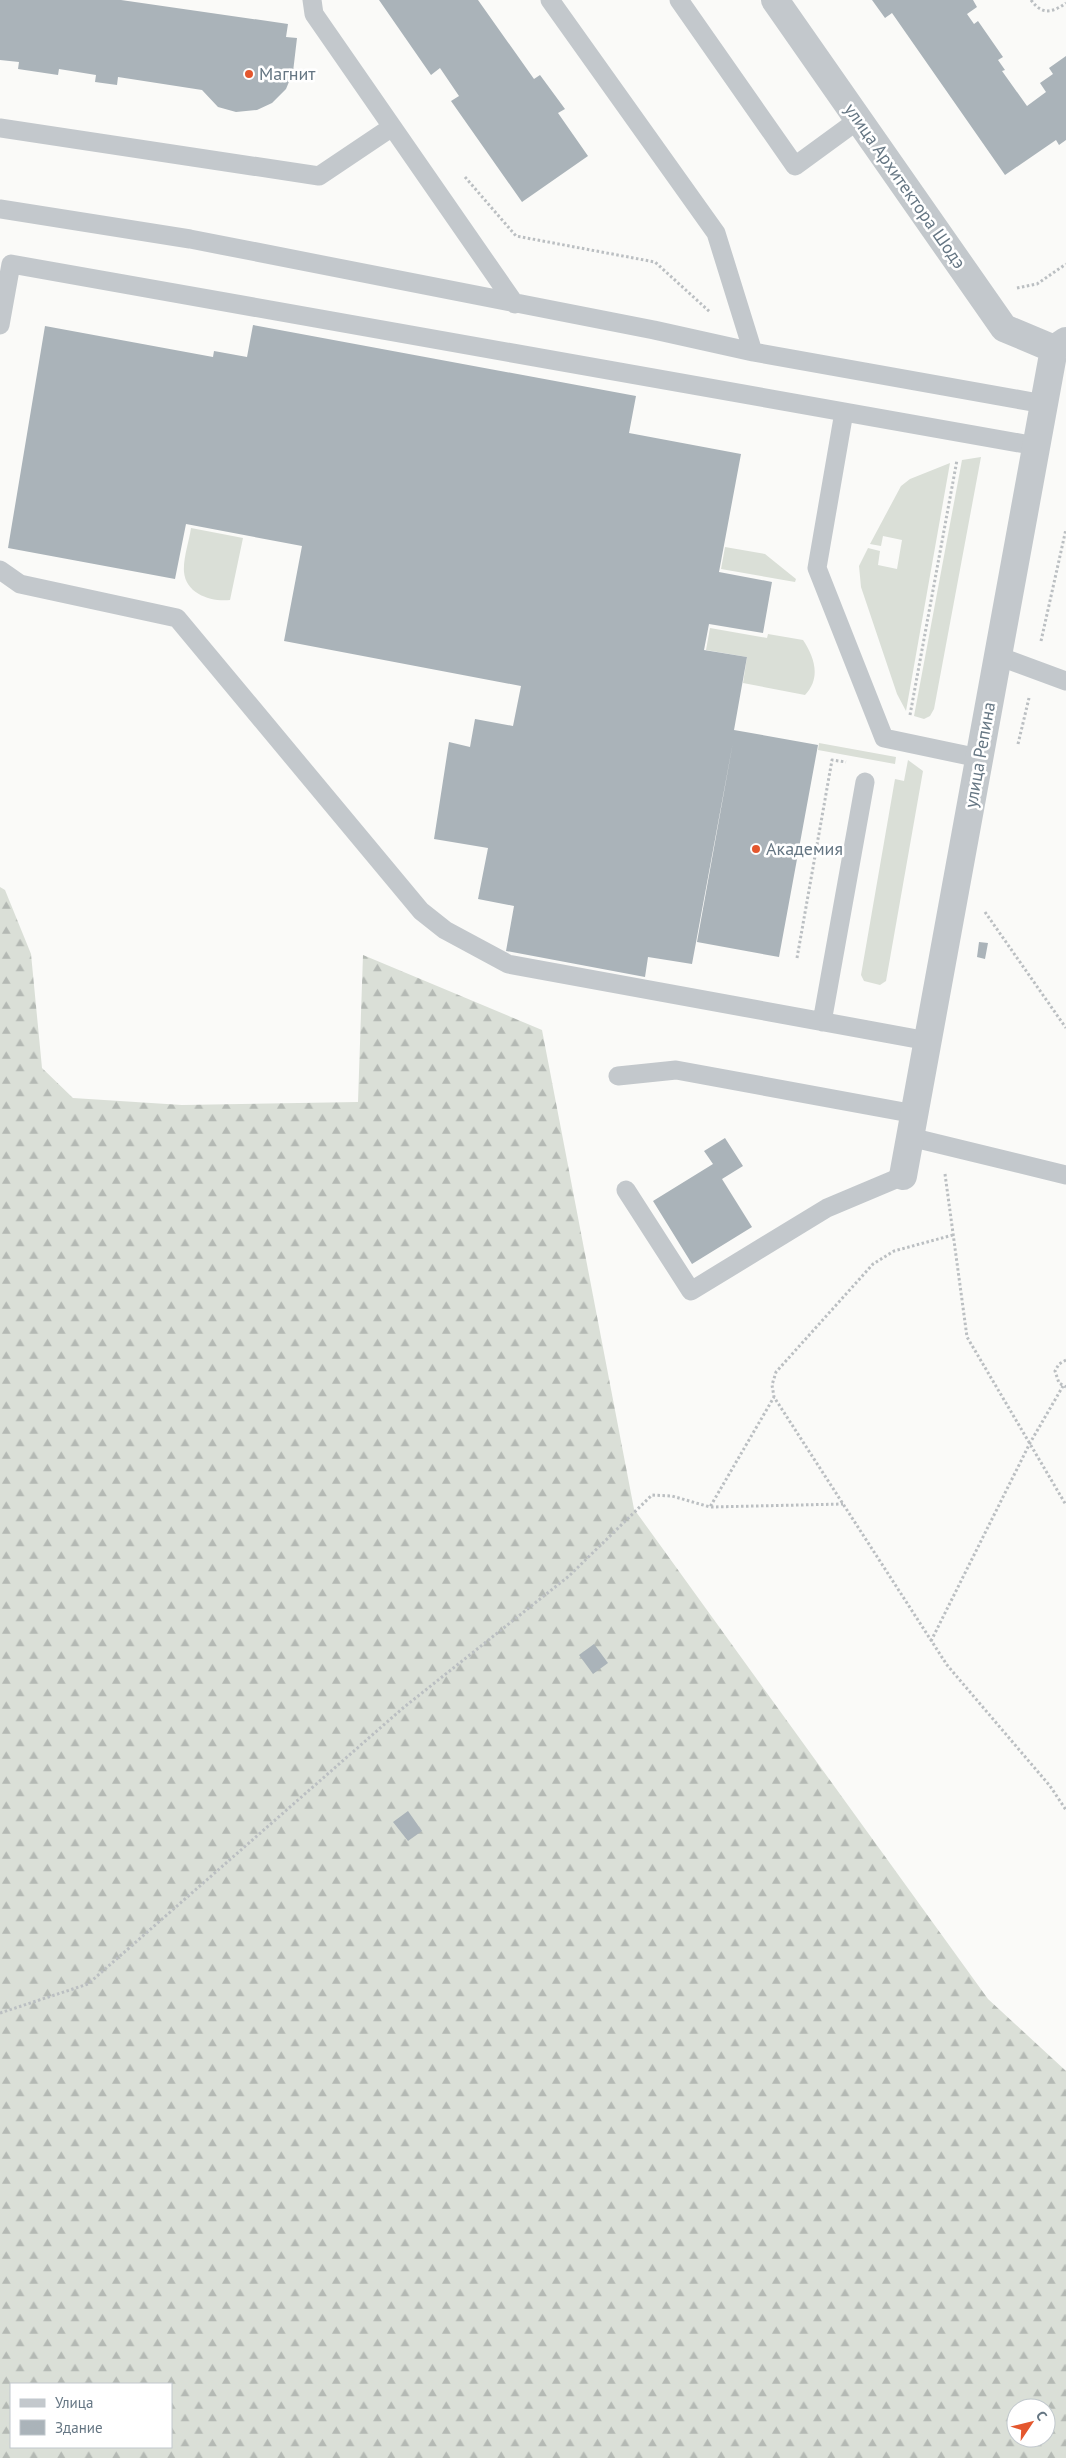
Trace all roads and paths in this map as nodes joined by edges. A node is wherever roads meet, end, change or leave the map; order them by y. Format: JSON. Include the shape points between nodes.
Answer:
{"nodes":[{"id":1,"x":312,"y":0,"type":"edge"},
{"id":2,"x":550,"y":0,"type":"edge"},
{"id":3,"x":679,"y":0,"type":"edge"},
{"id":4,"x":775,"y":0,"type":"edge"},
{"id":5,"x":1031,"y":0,"type":"edge"},
{"id":6,"x":1066,"y":3,"type":"edge"},
{"id":7,"x":858,"y":120,"type":"junction"},
{"id":8,"x":392,"y":126,"type":"junction"},
{"id":9,"x":0,"y":128,"type":"edge"},
{"id":10,"x":461,"y":171,"type":"dead end"},
{"id":11,"x":0,"y":208,"type":"edge"},
{"id":12,"x":516,"y":304,"type":"junction"},
{"id":13,"x":711,"y":313,"type":"dead end"},
{"id":14,"x":0,"y":325,"type":"edge"},
{"id":15,"x":1060,"y":345,"type":"edge"},
{"id":16,"x":753,"y":352,"type":"junction"},
{"id":17,"x":1044,"y":404,"type":"junction"},
{"id":18,"x":844,"y":412,"type":"junction"},
{"id":19,"x":1036,"y":446,"type":"junction"},
{"id":20,"x":0,"y":570,"type":"edge"},
{"id":21,"x":998,"y":656,"type":"junction"},
{"id":22,"x":1066,"y":681,"type":"edge"},
{"id":23,"x":979,"y":758,"type":"junction"},
{"id":24,"x":865,"y":782,"type":"dead end"},
{"id":25,"x":958,"y":874,"type":"junction"},
{"id":26,"x":822,"y":1022,"type":"junction"},
{"id":27,"x":1066,"y":1028,"type":"edge"},
{"id":28,"x":928,"y":1041,"type":"junction"},
{"id":29,"x":618,"y":1076,"type":"dead end"},
{"id":30,"x":912,"y":1126,"type":"junction"},
{"id":31,"x":941,"y":1144,"type":"junction"},
{"id":32,"x":1066,"y":1175,"type":"edge"},
{"id":33,"x":903,"y":1176,"type":"joint"},
{"id":34,"x":626,"y":1190,"type":"dead end"},
{"id":35,"x":953,"y":1236,"type":"junction"},
{"id":36,"x":1066,"y":1360,"type":"edge"},
{"id":37,"x":1064,"y":1386,"type":"edge"},
{"id":38,"x":774,"y":1397,"type":"junction"},
{"id":39,"x":1030,"y":1443,"type":"junction"},
{"id":40,"x":843,"y":1504,"type":"junction"},
{"id":41,"x":1066,"y":1505,"type":"edge"},
{"id":42,"x":710,"y":1507,"type":"junction"},
{"id":43,"x":931,"y":1642,"type":"junction"},
{"id":44,"x":1066,"y":1810,"type":"edge"},
{"id":45,"x":0,"y":2013,"type":"edge"}],
"edges":[{"from":1,"to":8,"type":"lane","via":[[314,14]]},
{"from":2,"to":16,"type":"lane","via":[[716,234]]},
{"from":3,"to":7,"type":"lane","via":[[795,166]]},
{"from":4,"to":7,"type":"street","name":"улица Архитектора Шодэ"},
{"from":5,"to":6,"type":"path","via":[[1041,10],[1051,12]]},
{"from":7,"to":15,"type":"street","name":"улица Архитектора Шодэ","via":[[1004,328]]},
{"from":8,"to":9,"type":"lane","via":[[319,176]]},
{"from":8,"to":12,"type":"lane"},
{"from":10,"to":13,"type":"path","via":[[516,236],[655,262]]},
{"from":11,"to":12,"type":"lane","via":[[190,239]]},
{"from":12,"to":16,"type":"lane"},
{"from":14,"to":18,"type":"lane","via":[[11,264]]},
{"from":15,"to":17,"type":"street","name":"улица Репина"},
{"from":16,"to":17,"type":"lane"},
{"from":17,"to":19,"type":"street","name":"улица Репина"},
{"from":18,"to":19,"type":"lane"},
{"from":18,"to":23,"type":"lane","via":[[817,568],[884,738]]},
{"from":19,"to":21,"type":"street","name":"улица Репина"},
{"from":20,"to":26,"type":"lane","via":[[20,584],[177,618],[421,911],[445,930],[508,964]]},
{"from":21,"to":22,"type":"lane"},
{"from":21,"to":23,"type":"street","name":"улица Репина"},
{"from":23,"to":25,"type":"street","name":"улица Репина"},
{"from":24,"to":26,"type":"lane"},
{"from":25,"to":27,"type":"path"},
{"from":25,"to":28,"type":"street","name":"улица Репина"},
{"from":26,"to":28,"type":"lane"},
{"from":28,"to":30,"type":"street","name":"улица Репина"},
{"from":29,"to":30,"type":"lane","via":[[676,1070]]},
{"from":30,"to":31,"type":"lane"},
{"from":30,"to":33,"type":"street","name":"улица Репина"},
{"from":31,"to":32,"type":"lane"},
{"from":31,"to":35,"type":"path"},
{"from":33,"to":34,"type":"lane","via":[[827,1208],[691,1291]]},
{"from":35,"to":38,"type":"path","via":[[894,1250],[873,1264],[776,1372],[772,1385]]},
{"from":35,"to":39,"type":"path","via":[[966,1337]]},
{"from":36,"to":37,"type":"path","via":[[1055,1372],[1056,1380]]},
{"from":37,"to":39,"type":"path"},
{"from":38,"to":40,"type":"path"},
{"from":38,"to":42,"type":"path"},
{"from":39,"to":41,"type":"path"},
{"from":39,"to":43,"type":"path"},
{"from":40,"to":42,"type":"path"},
{"from":40,"to":43,"type":"path"},
{"from":42,"to":45,"type":"path","via":[[672,1496],[652,1495],[569,1576],[404,1708],[88,1984]]},
{"from":43,"to":44,"type":"path","via":[[964,1686],[1050,1786]]}]}
